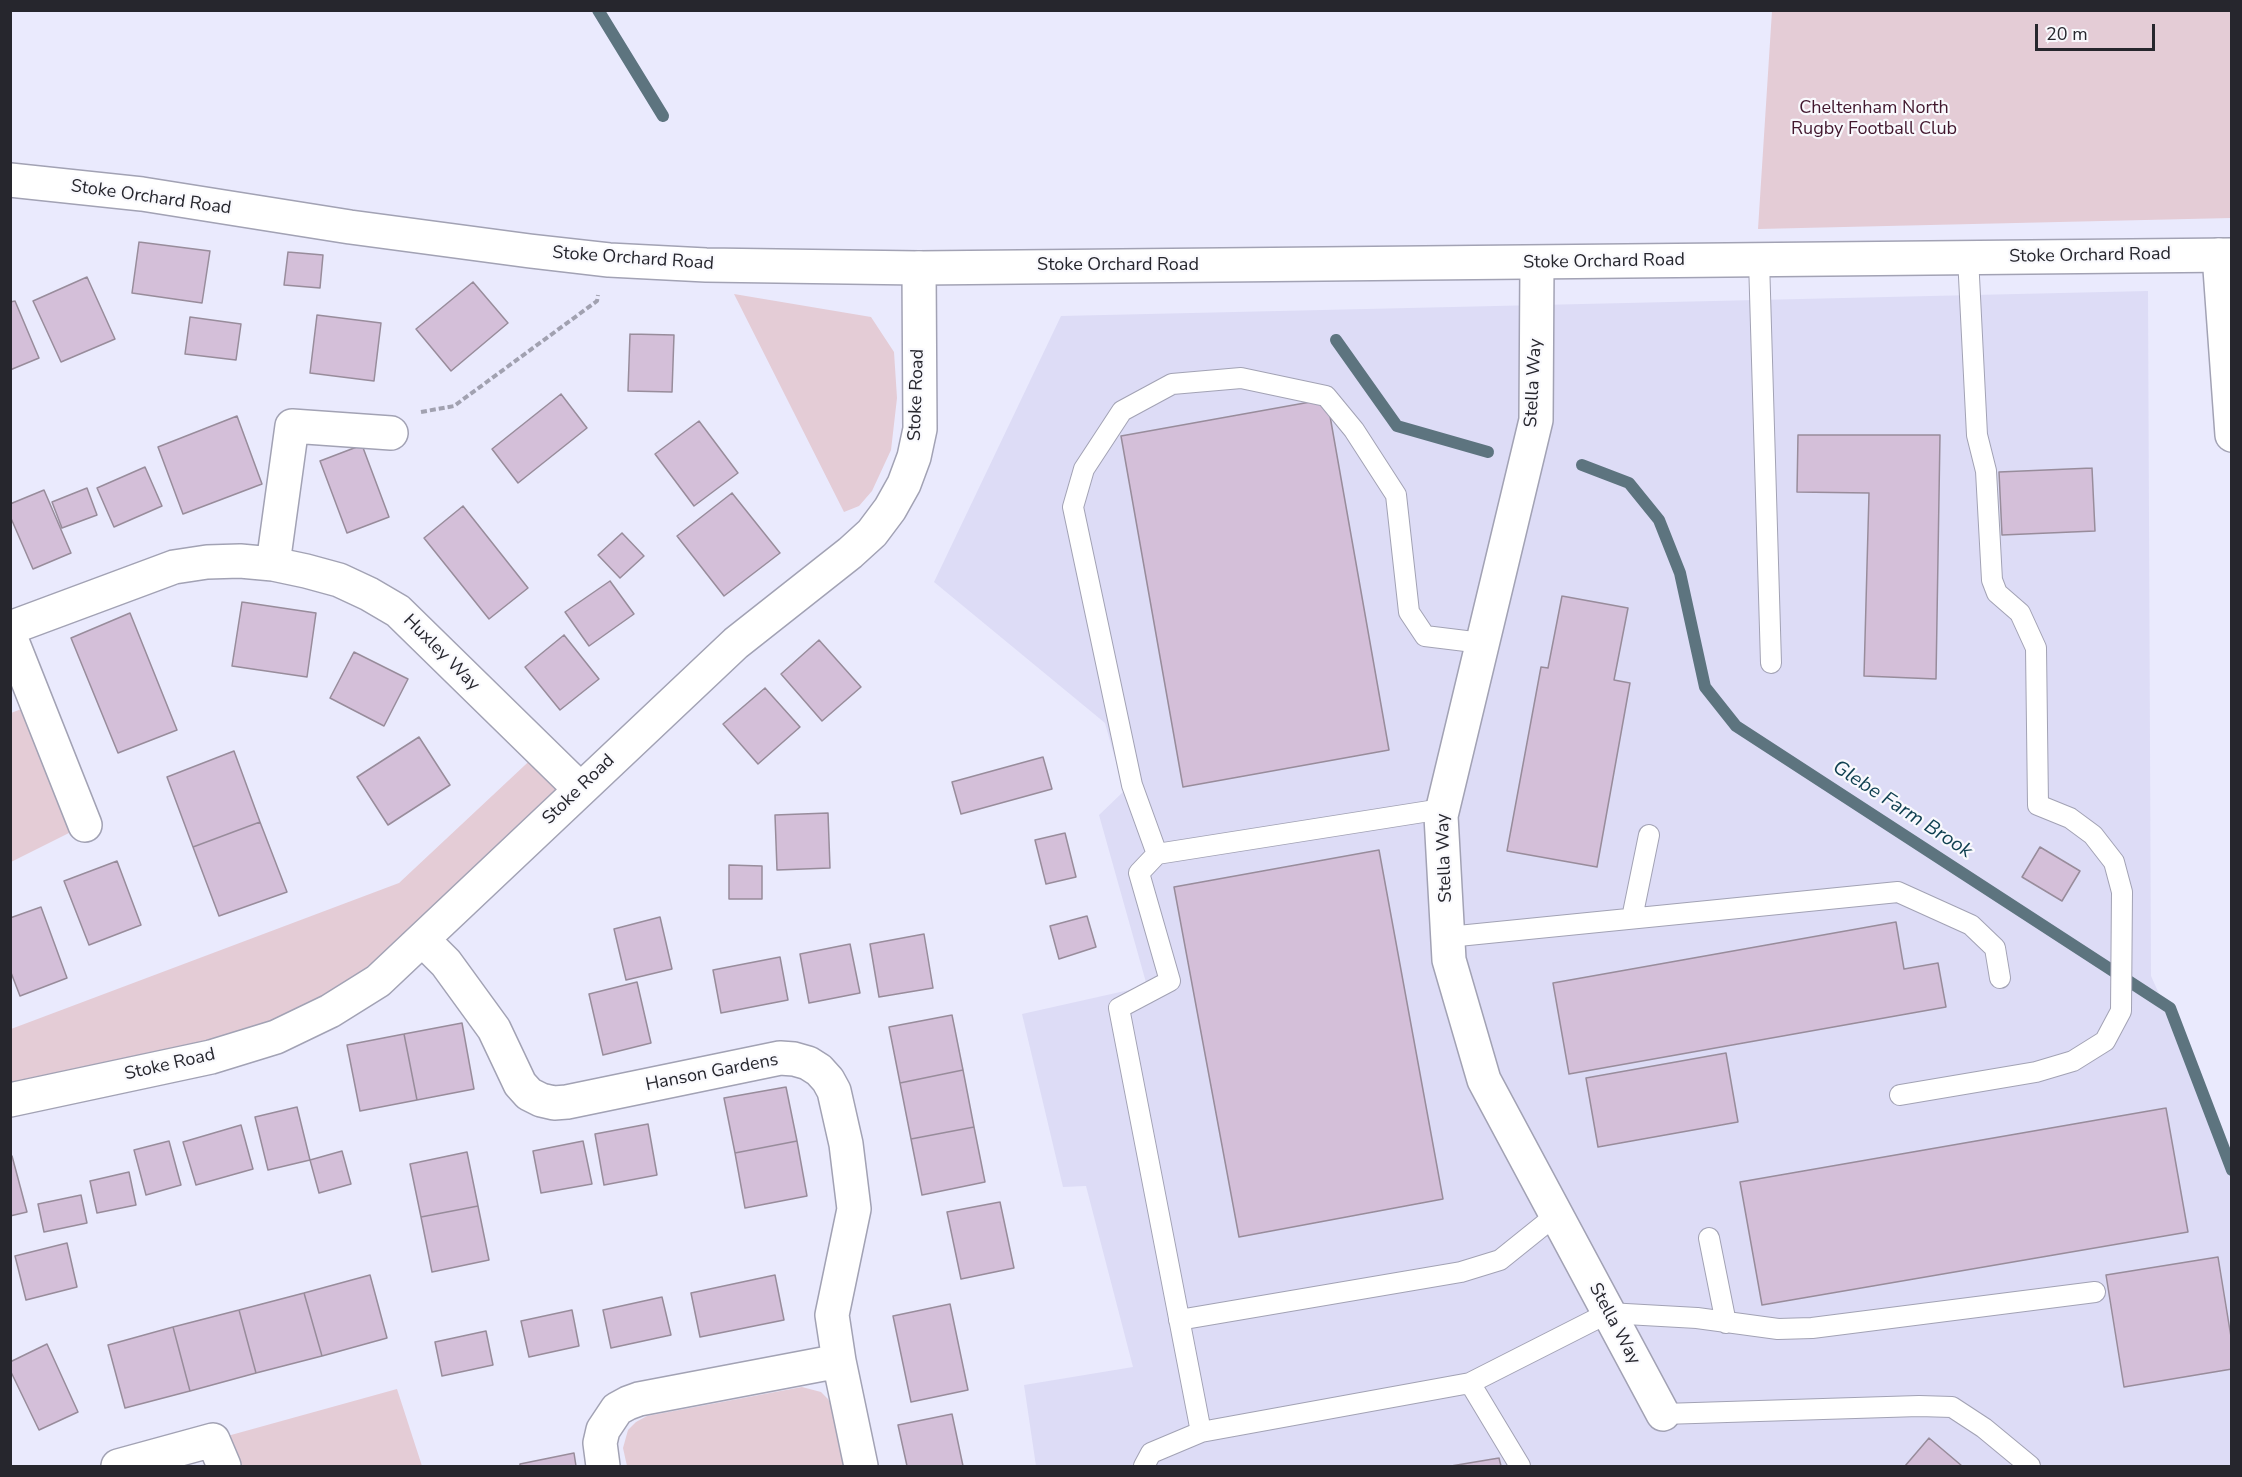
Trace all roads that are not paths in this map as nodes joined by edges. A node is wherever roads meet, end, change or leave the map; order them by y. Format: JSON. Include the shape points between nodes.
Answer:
{"nodes":[{"id":1,"x":10,"y":180,"type":"edge"},
{"id":2,"x":2225,"y":255,"type":"edge"},
{"id":3,"x":1968,"y":257,"type":"junction"},
{"id":4,"x":1759,"y":260,"type":"junction"},
{"id":5,"x":1538,"y":263,"type":"junction"},
{"id":6,"x":919,"y":268,"type":"junction"},
{"id":7,"x":391,"y":433,"type":"road end"},
{"id":8,"x":2232,"y":435,"type":"edge"},
{"id":9,"x":273,"y":564,"type":"junction"},
{"id":10,"x":10,"y":628,"type":"edge"},
{"id":11,"x":10,"y":636,"type":"edge"},
{"id":12,"x":1482,"y":643,"type":"junction"},
{"id":13,"x":1771,"y":663,"type":"dead end"},
{"id":14,"x":580,"y":789,"type":"junction"},
{"id":15,"x":1442,"y":809,"type":"junction"},
{"id":16,"x":85,"y":825,"type":"dead end"},
{"id":17,"x":1649,"y":835,"type":"dead end"},
{"id":18,"x":1157,"y":854,"type":"junction"},
{"id":19,"x":1632,"y":918,"type":"junction"},
{"id":20,"x":1448,"y":938,"type":"junction"},
{"id":21,"x":423,"y":940,"type":"junction"},
{"id":22,"x":2000,"y":978,"type":"dead end"},
{"id":23,"x":1900,"y":1095,"type":"dead end"},
{"id":24,"x":10,"y":1100,"type":"edge"},
{"id":25,"x":1556,"y":1215,"type":"junction"},
{"id":26,"x":1708,"y":1238,"type":"dead end"},
{"id":27,"x":2095,"y":1292,"type":"dead end"},
{"id":28,"x":1608,"y":1313,"type":"junction"},
{"id":29,"x":1179,"y":1320,"type":"junction"},
{"id":30,"x":1726,"y":1323,"type":"junction"},
{"id":31,"x":839,"y":1361,"type":"junction"},
{"id":32,"x":1470,"y":1383,"type":"junction"},
{"id":33,"x":1663,"y":1414,"type":"joint"},
{"id":34,"x":1201,"y":1432,"type":"junction"},
{"id":35,"x":118,"y":1467,"type":"edge"},
{"id":36,"x":224,"y":1467,"type":"edge"},
{"id":37,"x":603,"y":1467,"type":"edge"},
{"id":38,"x":861,"y":1467,"type":"edge"},
{"id":39,"x":1144,"y":1467,"type":"edge"},
{"id":40,"x":1520,"y":1467,"type":"edge"},
{"id":41,"x":2030,"y":1467,"type":"edge"}],
"edges":[{"from":1,"to":6,"type":"street","name":"Stoke Orchard Road","via":[[142,194],[350,227],[609,260]]},
{"from":2,"to":3,"type":"street","name":"Stoke Orchard Road"},
{"from":2,"to":8,"type":"street"},
{"from":3,"to":4,"type":"street","name":"Stoke Orchard Road"},
{"from":3,"to":23,"type":"lane","via":[[1977,435],[1986,471],[1992,580],[1996,593],[2020,614],[2036,648],[2038,805],[2070,818],[2093,835],[2114,862],[2122,892],[2121,1011],[2105,1041],[2073,1061],[2036,1072]]},
{"from":4,"to":5,"type":"street","name":"Stoke Orchard Road"},
{"from":4,"to":13,"type":"lane"},
{"from":5,"to":6,"type":"street","name":"Stoke Orchard Road"},
{"from":5,"to":12,"type":"street","name":"Stella Way","via":[[1536,420]]},
{"from":6,"to":14,"type":"street","name":"Stoke Road","via":[[920,429],[904,484],[890,509],[850,553],[736,643]]},
{"from":7,"to":9,"type":"street","via":[[292,426]]},
{"from":9,"to":10,"type":"street","name":"Huxley Way","via":[[229,562],[174,567]]},
{"from":9,"to":14,"type":"street","name":"Huxley Way","via":[[339,580],[398,611]]},
{"from":11,"to":16,"type":"street"},
{"from":12,"to":15,"type":"street","name":"Stella Way"},
{"from":12,"to":18,"type":"lane","via":[[1425,636],[1409,612],[1396,495],[1354,430],[1326,396],[1241,378],[1172,384],[1122,411],[1084,469],[1073,507],[1132,785]]},
{"from":14,"to":21,"type":"street","name":"Stoke Road"},
{"from":15,"to":18,"type":"lane"},
{"from":15,"to":20,"type":"street","name":"Stella Way"},
{"from":17,"to":19,"type":"lane"},
{"from":18,"to":29,"type":"lane","via":[[1139,873],[1170,981],[1119,1008]]},
{"from":19,"to":20,"type":"lane"},
{"from":19,"to":22,"type":"lane","via":[[1898,892],[1971,925],[1995,948]]},
{"from":20,"to":25,"type":"street","name":"Stella Way","via":[[1449,960],[1484,1080]]},
{"from":21,"to":24,"type":"street","name":"Stoke Road","via":[[378,981],[330,1011],[276,1037],[211,1057]]},
{"from":21,"to":31,"type":"street","name":"Hanson Gardens","via":[[446,963],[494,1029],[520,1084],[541,1100],[567,1102],[780,1058],[808,1063],[819,1070],[834,1091],[854,1209],[832,1315]]},
{"from":25,"to":28,"type":"street","name":"Stella Way"},
{"from":25,"to":29,"type":"lane","via":[[1500,1260],[1461,1272]]},
{"from":26,"to":30,"type":"lane"},
{"from":27,"to":30,"type":"lane","via":[[1812,1328]]},
{"from":28,"to":30,"type":"lane"},
{"from":28,"to":32,"type":"lane"},
{"from":28,"to":33,"type":"street","name":"Stella Way"},
{"from":29,"to":34,"type":"lane"},
{"from":31,"to":37,"type":"street","via":[[628,1403],[617,1409],[603,1430]]},
{"from":31,"to":38,"type":"street","name":"Hanson Gardens"},
{"from":32,"to":34,"type":"lane"},
{"from":32,"to":40,"type":"lane"},
{"from":33,"to":41,"type":"lane","via":[[1952,1407]]},
{"from":34,"to":39,"type":"lane","via":[[1151,1453]]},
{"from":35,"to":36,"type":"street","via":[[213,1440]]}]}
